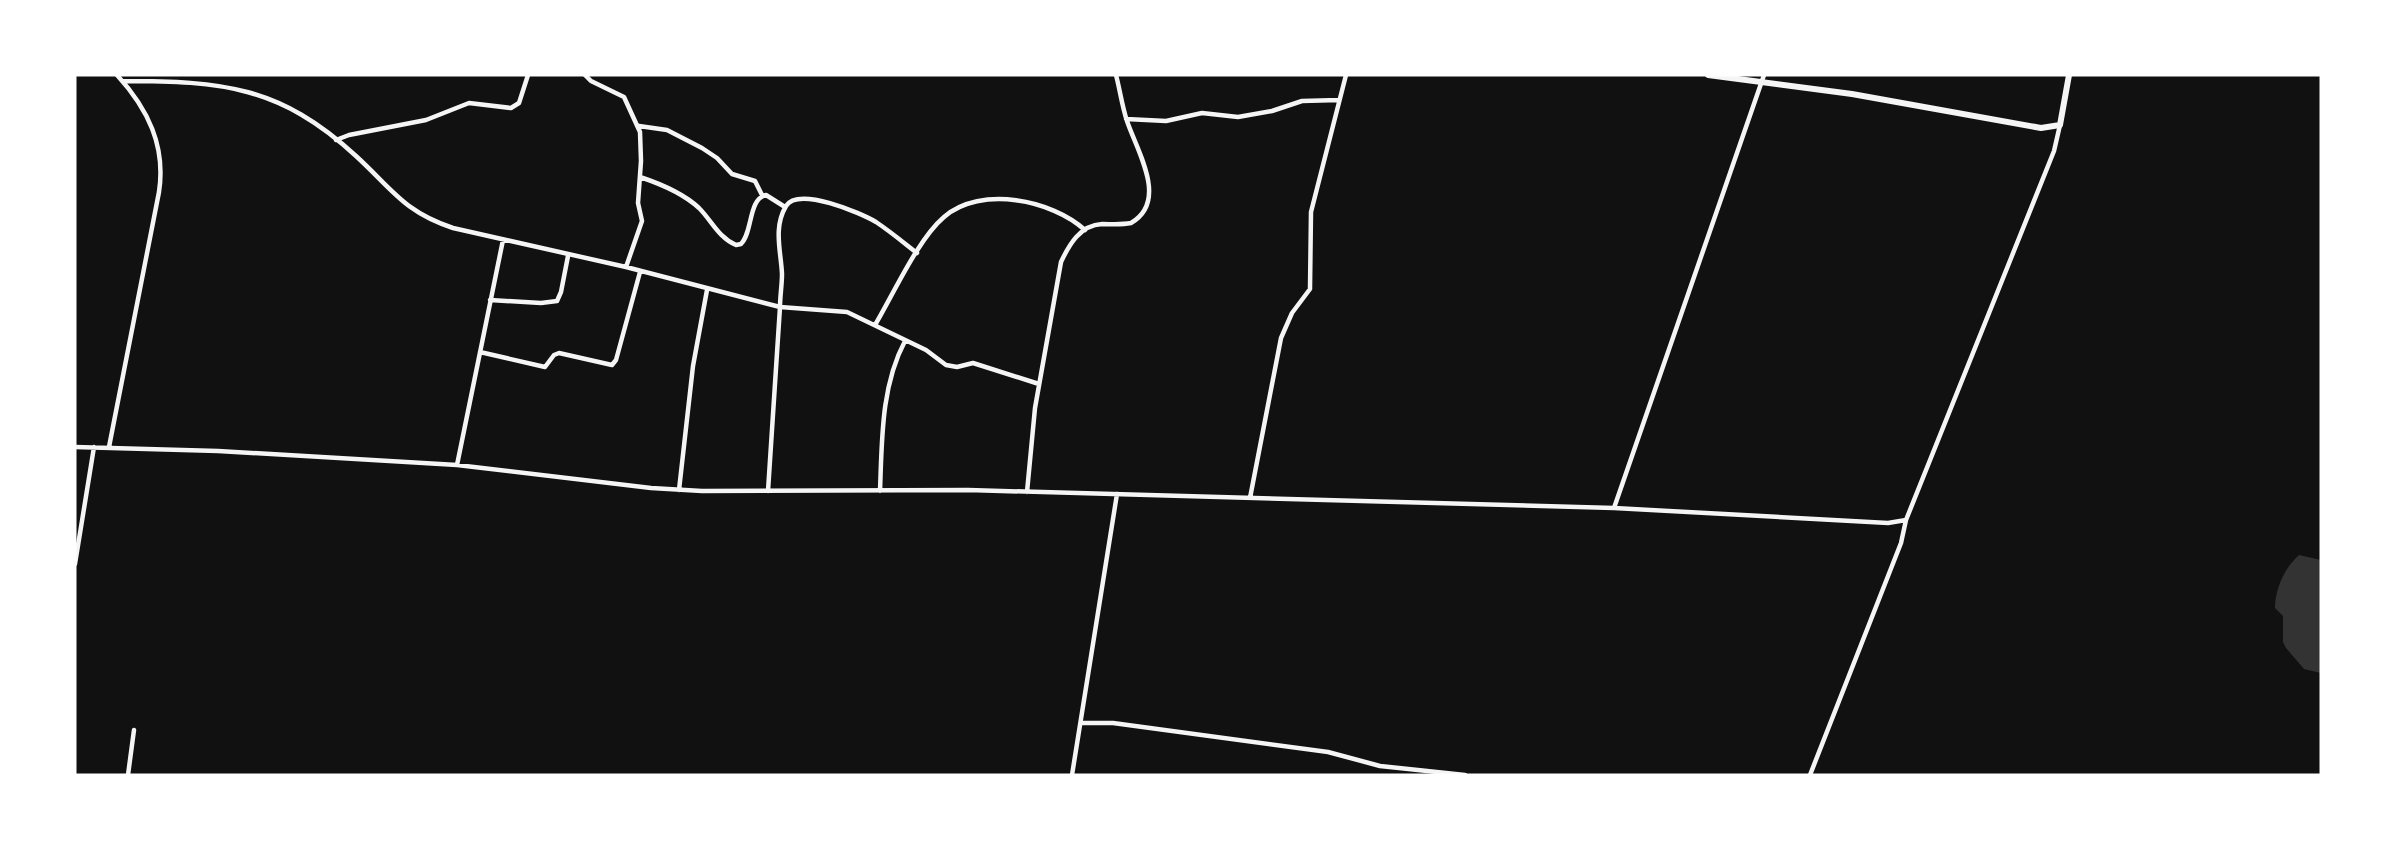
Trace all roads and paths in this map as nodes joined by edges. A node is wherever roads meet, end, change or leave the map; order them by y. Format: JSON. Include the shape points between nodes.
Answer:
{"nodes":[{"id":1,"x":117,"y":75,"type":"edge"},
{"id":2,"x":528,"y":75,"type":"edge"},
{"id":3,"x":585,"y":75,"type":"edge"},
{"id":4,"x":1116,"y":75,"type":"edge"},
{"id":5,"x":1346,"y":75,"type":"edge"},
{"id":6,"x":1708,"y":75,"type":"edge"},
{"id":7,"x":1764,"y":75,"type":"edge"},
{"id":8,"x":2069,"y":75,"type":"edge"},
{"id":9,"x":1717,"y":76,"type":"edge"},
{"id":10,"x":123,"y":81,"type":"junction"},
{"id":11,"x":1763,"y":83,"type":"junction"},
{"id":12,"x":1339,"y":100,"type":"junction"},
{"id":13,"x":1126,"y":119,"type":"junction"},
{"id":14,"x":2060,"y":125,"type":"junction"},
{"id":15,"x":639,"y":126,"type":"junction"},
{"id":16,"x":336,"y":140,"type":"junction"},
{"id":17,"x":640,"y":177,"type":"junction"},
{"id":18,"x":762,"y":195,"type":"junction"},
{"id":19,"x":785,"y":207,"type":"junction"},
{"id":20,"x":1085,"y":230,"type":"junction"},
{"id":21,"x":503,"y":240,"type":"junction"},
{"id":22,"x":917,"y":253,"type":"junction"},
{"id":23,"x":568,"y":256,"type":"junction"},
{"id":24,"x":626,"y":267,"type":"junction"},
{"id":25,"x":640,"y":272,"type":"junction"},
{"id":26,"x":707,"y":290,"type":"junction"},
{"id":27,"x":490,"y":300,"type":"junction"},
{"id":28,"x":780,"y":307,"type":"junction"},
{"id":29,"x":875,"y":325,"type":"junction"},
{"id":30,"x":905,"y":341,"type":"junction"},
{"id":31,"x":480,"y":352,"type":"junction"},
{"id":32,"x":1039,"y":384,"type":"junction"},
{"id":33,"x":75,"y":447,"type":"edge"},
{"id":34,"x":94,"y":447,"type":"junction"},
{"id":35,"x":110,"y":447,"type":"junction"},
{"id":36,"x":457,"y":465,"type":"junction"},
{"id":37,"x":679,"y":490,"type":"junction"},
{"id":38,"x":768,"y":491,"type":"junction"},
{"id":39,"x":880,"y":491,"type":"junction"},
{"id":40,"x":1027,"y":492,"type":"junction"},
{"id":41,"x":1117,"y":494,"type":"junction"},
{"id":42,"x":1251,"y":498,"type":"junction"},
{"id":43,"x":1614,"y":508,"type":"junction"},
{"id":44,"x":1906,"y":520,"type":"junction"},
{"id":45,"x":75,"y":564,"type":"edge"},
{"id":46,"x":1082,"y":723,"type":"junction"},
{"id":47,"x":134,"y":730,"type":"dead end"},
{"id":48,"x":129,"y":775,"type":"edge"},
{"id":49,"x":1072,"y":775,"type":"edge"},
{"id":50,"x":1465,"y":775,"type":"edge"},
{"id":51,"x":1810,"y":775,"type":"edge"}],
"edges":[{"from":1,"to":10,"type":"street"},
{"from":2,"to":16,"type":"street","via":[[523,95],[512,108],[469,103],[426,120]]},
{"from":3,"to":15,"type":"street","via":[[624,97]]},
{"from":4,"to":13,"type":"street"},
{"from":5,"to":12,"type":"street"},
{"from":6,"to":9,"type":"street"},
{"from":7,"to":11,"type":"street"},
{"from":8,"to":14,"type":"street"},
{"from":9,"to":11,"type":"street"},
{"from":10,"to":16,"type":"street","via":[[208,83],[248,90],[294,111]]},
{"from":10,"to":35,"type":"street","via":[[157,137],[162,161]]},
{"from":11,"to":14,"type":"street","via":[[1852,94],[2028,127]]},
{"from":11,"to":43,"type":"street"},
{"from":12,"to":13,"type":"street","via":[[1294,102],[1272,111],[1238,117],[1202,113],[1166,121]]},
{"from":12,"to":42,"type":"street","via":[[1311,212],[1310,289],[1281,338]]},
{"from":13,"to":20,"type":"street","via":[[1148,177],[1145,210],[1131,223],[1093,225]]},
{"from":14,"to":44,"type":"street","via":[[2054,151]]},
{"from":15,"to":17,"type":"street"},
{"from":15,"to":18,"type":"street","via":[[662,128],[697,144],[731,174],[755,181]]},
{"from":16,"to":21,"type":"street","via":[[393,195],[419,214],[453,228]]},
{"from":17,"to":18,"type":"street","via":[[693,203],[717,232],[736,245],[746,237]]},
{"from":17,"to":24,"type":"street","via":[[638,203],[642,221]]},
{"from":18,"to":19,"type":"street"},
{"from":19,"to":22,"type":"street","via":[[795,199],[808,198],[858,213]]},
{"from":19,"to":28,"type":"street","via":[[777,248],[782,276]]},
{"from":20,"to":22,"type":"street","via":[[1056,211],[1015,199],[999,199],[953,211],[939,222]]},
{"from":20,"to":32,"type":"street","via":[[1069,246],[1061,262]]},
{"from":21,"to":23,"type":"street"},
{"from":21,"to":27,"type":"street"},
{"from":22,"to":29,"type":"street"},
{"from":23,"to":24,"type":"street"},
{"from":23,"to":27,"type":"street","via":[[556,301],[548,304]]},
{"from":24,"to":25,"type":"street"},
{"from":25,"to":26,"type":"street"},
{"from":25,"to":31,"type":"street","via":[[612,365],[559,353],[545,368]]},
{"from":26,"to":28,"type":"street"},
{"from":26,"to":37,"type":"street","via":[[693,366]]},
{"from":27,"to":31,"type":"street"},
{"from":28,"to":29,"type":"street","via":[[837,310]]},
{"from":28,"to":38,"type":"street"},
{"from":29,"to":30,"type":"street"},
{"from":30,"to":32,"type":"street","via":[[946,366],[973,363]]},
{"from":30,"to":39,"type":"street","via":[[889,386]]},
{"from":31,"to":36,"type":"street"},
{"from":32,"to":40,"type":"street"},
{"from":33,"to":34,"type":"street"},
{"from":34,"to":35,"type":"street"},
{"from":34,"to":45,"type":"street"},
{"from":35,"to":36,"type":"street"},
{"from":36,"to":37,"type":"street"},
{"from":37,"to":38,"type":"street"},
{"from":38,"to":39,"type":"street"},
{"from":39,"to":40,"type":"street"},
{"from":40,"to":41,"type":"street"},
{"from":41,"to":42,"type":"street"},
{"from":41,"to":46,"type":"street"},
{"from":42,"to":43,"type":"street"},
{"from":43,"to":44,"type":"street","via":[[1876,522]]},
{"from":44,"to":51,"type":"street","via":[[1901,543]]},
{"from":46,"to":49,"type":"street"},
{"from":46,"to":50,"type":"street","via":[[1113,723],[1328,752],[1380,766]]},
{"from":47,"to":48,"type":"street"}]}
